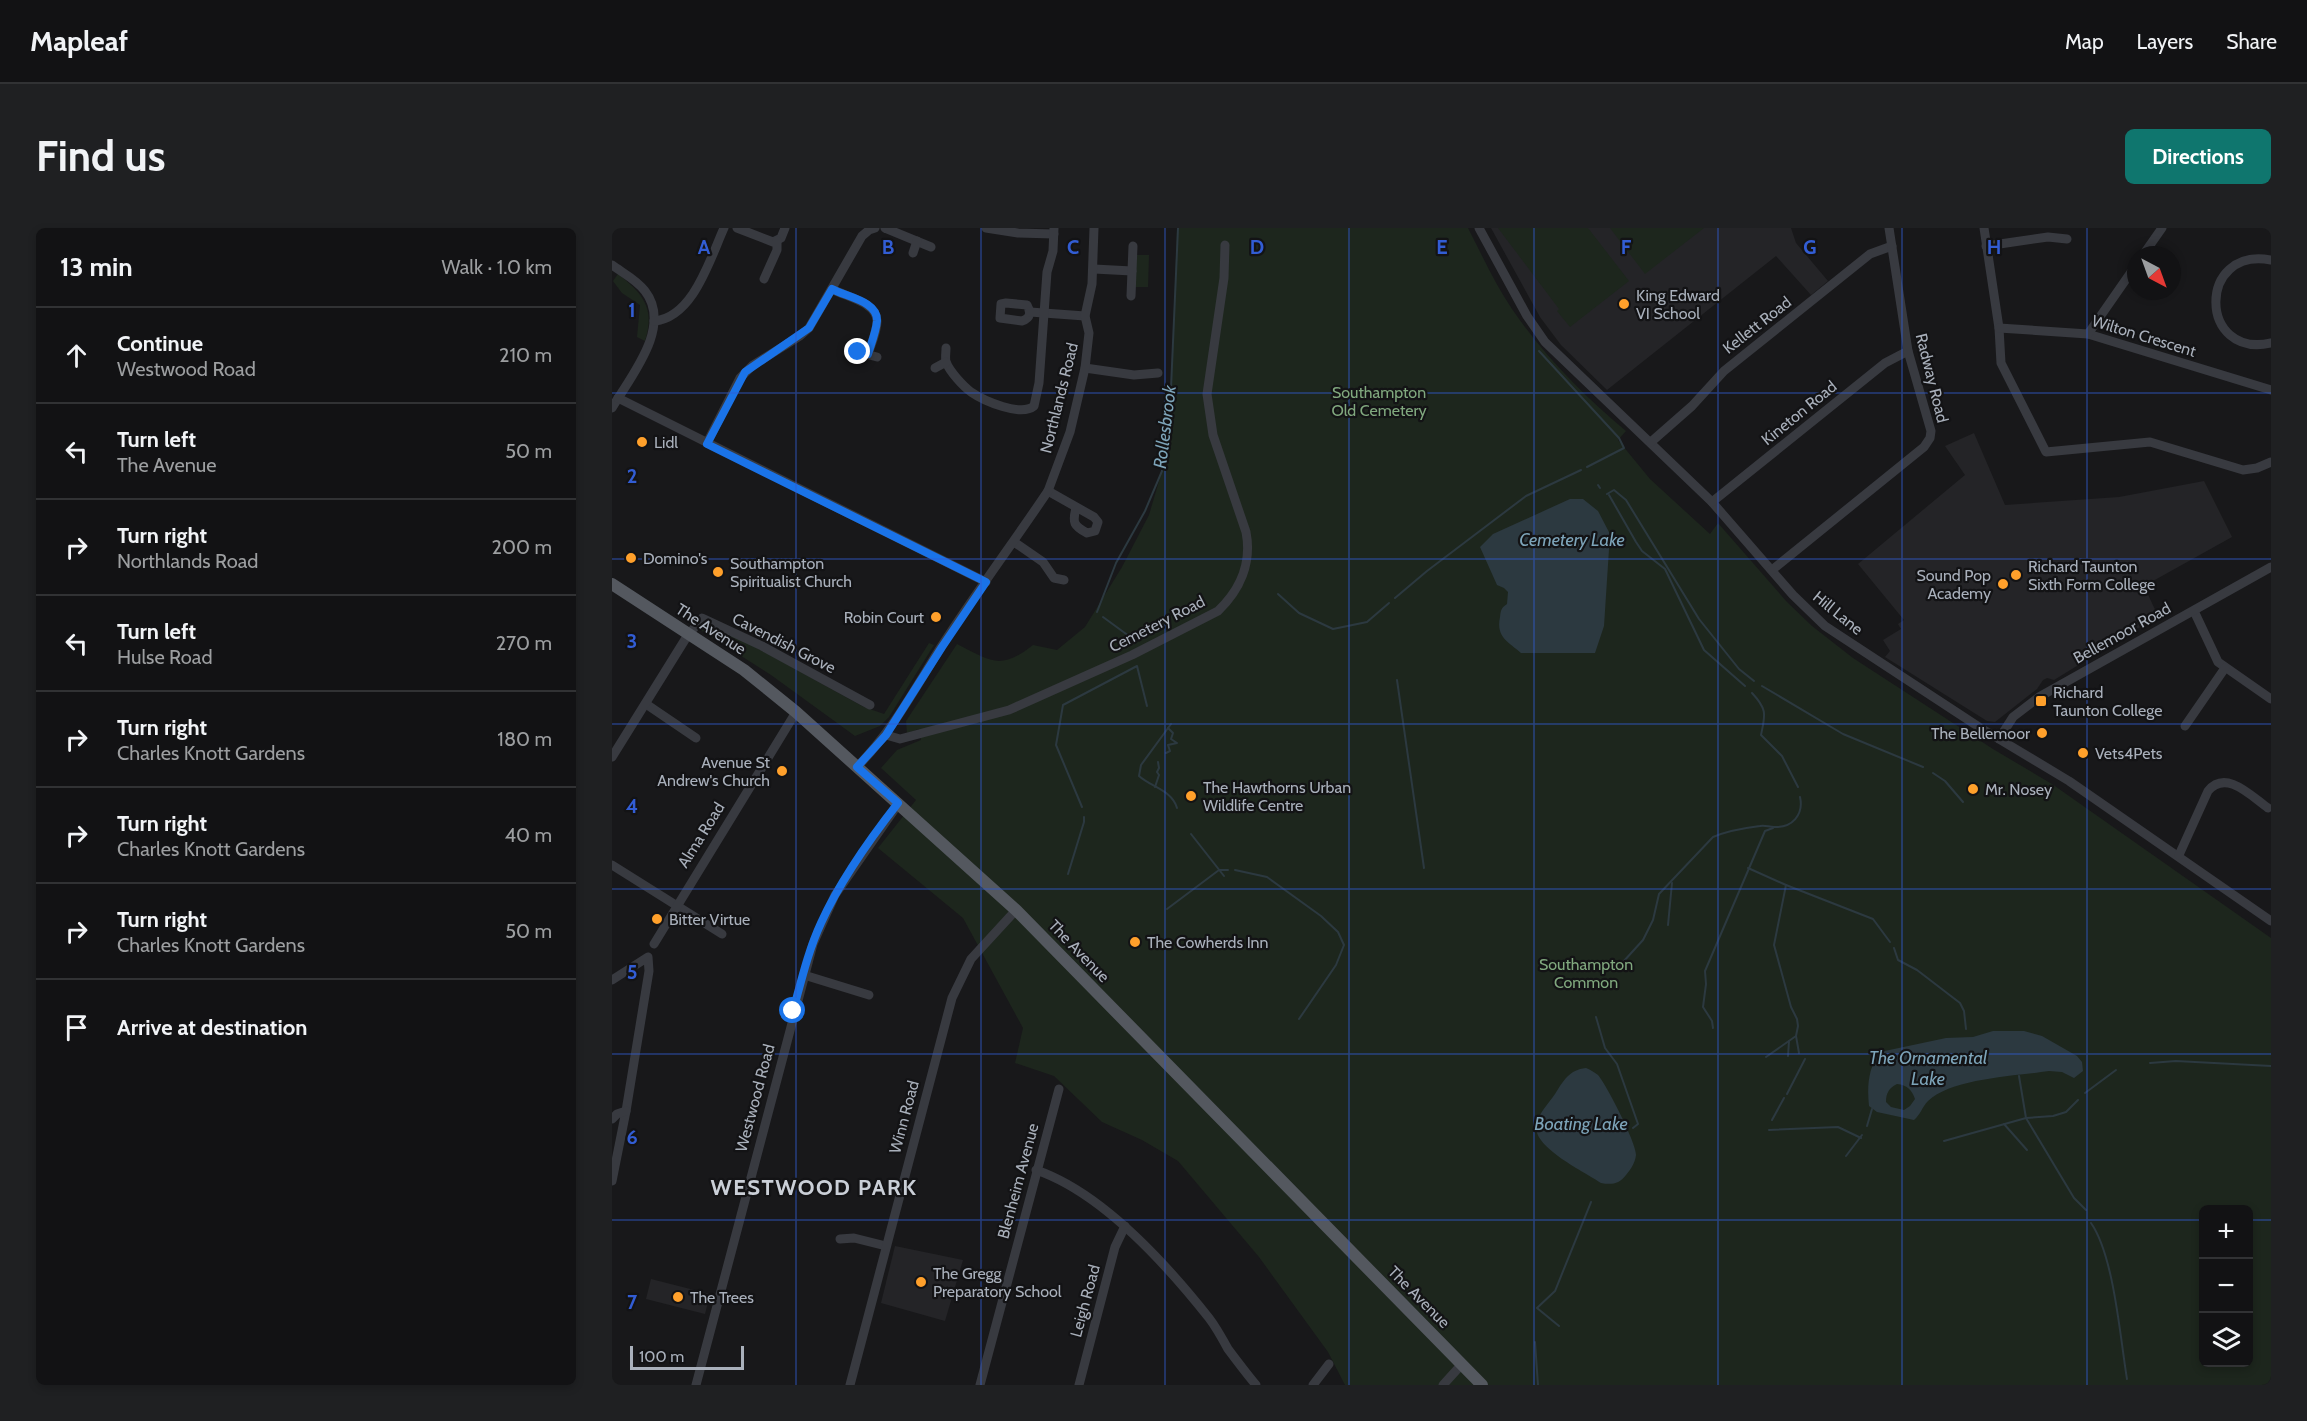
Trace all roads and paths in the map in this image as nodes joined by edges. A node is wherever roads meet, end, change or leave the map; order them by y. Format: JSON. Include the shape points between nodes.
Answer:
{"nodes":[{"id":1,"x":724,"y":228,"type":"edge"},
{"id":2,"x":737,"y":228,"type":"edge"},
{"id":3,"x":785,"y":228,"type":"edge"},
{"id":4,"x":875,"y":228,"type":"edge"},
{"id":5,"x":885,"y":228,"type":"edge"},
{"id":6,"x":1094,"y":228,"type":"edge"},
{"id":7,"x":1479,"y":228,"type":"edge"},
{"id":8,"x":1889,"y":228,"type":"edge"},
{"id":9,"x":1984,"y":228,"type":"edge"},
{"id":10,"x":2162,"y":228,"type":"edge"},
{"id":11,"x":984,"y":230,"type":"edge"},
{"id":12,"x":1054,"y":231,"type":"edge"},
{"id":13,"x":777,"y":241,"type":"junction"},
{"id":14,"x":917,"y":241,"type":"junction"},
{"id":15,"x":2062,"y":241,"type":"dead end"},
{"id":16,"x":1225,"y":245,"type":"dead end"},
{"id":17,"x":1133,"y":246,"type":"dead end"},
{"id":18,"x":1892,"y":246,"type":"junction"},
{"id":19,"x":1986,"y":246,"type":"junction"},
{"id":20,"x":2149,"y":246,"type":"edge"},
{"id":21,"x":931,"y":248,"type":"dead end"},
{"id":22,"x":913,"y":253,"type":"dead end"},
{"id":23,"x":2271,"y":260,"type":"edge"},
{"id":24,"x":612,"y":265,"type":"edge"},
{"id":25,"x":1094,"y":269,"type":"junction"},
{"id":26,"x":1132,"y":271,"type":"junction"},
{"id":27,"x":764,"y":279,"type":"dead end"},
{"id":28,"x":2127,"y":279,"type":"edge"},
{"id":29,"x":832,"y":289,"type":"junction"},
{"id":30,"x":1131,"y":296,"type":"dead end"},
{"id":31,"x":1030,"y":312,"type":"dead end"},
{"id":32,"x":1044,"y":314,"type":"junction"},
{"id":33,"x":1085,"y":316,"type":"junction"},
{"id":34,"x":654,"y":321,"type":"junction"},
{"id":35,"x":1999,"y":328,"type":"junction"},
{"id":36,"x":2088,"y":333,"type":"junction"},
{"id":37,"x":2271,"y":343,"type":"edge"},
{"id":38,"x":946,"y":348,"type":"dead end"},
{"id":39,"x":1908,"y":351,"type":"junction"},
{"id":40,"x":868,"y":354,"type":"dead end"},
{"id":41,"x":946,"y":362,"type":"junction"},
{"id":42,"x":1148,"y":364,"type":"dead end"},
{"id":43,"x":935,"y":368,"type":"dead end"},
{"id":44,"x":1085,"y":368,"type":"junction"},
{"id":45,"x":1158,"y":373,"type":"dead end"},
{"id":46,"x":1148,"y":374,"type":"junction"},
{"id":47,"x":2271,"y":390,"type":"edge"},
{"id":48,"x":618,"y":398,"type":"junction"},
{"id":49,"x":612,"y":408,"type":"edge"},
{"id":50,"x":1651,"y":442,"type":"junction"},
{"id":51,"x":707,"y":444,"type":"junction"},
{"id":52,"x":2271,"y":462,"type":"edge"},
{"id":53,"x":1048,"y":491,"type":"junction"},
{"id":54,"x":1712,"y":502,"type":"junction"},
{"id":55,"x":1076,"y":508,"type":"dead end"},
{"id":56,"x":1014,"y":542,"type":"junction"},
{"id":57,"x":2271,"y":567,"type":"edge"},
{"id":58,"x":1772,"y":570,"type":"junction"},
{"id":59,"x":986,"y":582,"type":"junction"},
{"id":60,"x":612,"y":585,"type":"edge"},
{"id":61,"x":1050,"y":587,"type":"dead end"},
{"id":62,"x":2194,"y":610,"type":"junction"},
{"id":63,"x":689,"y":634,"type":"junction"},
{"id":64,"x":2225,"y":668,"type":"junction"},
{"id":65,"x":2271,"y":699,"type":"edge"},
{"id":66,"x":646,"y":704,"type":"junction"},
{"id":67,"x":870,"y":705,"type":"dead end"},
{"id":68,"x":795,"y":712,"type":"junction"},
{"id":69,"x":2185,"y":726,"type":"dead end"},
{"id":70,"x":692,"y":731,"type":"dead end"},
{"id":71,"x":886,"y":735,"type":"junction"},
{"id":72,"x":1999,"y":739,"type":"junction"},
{"id":73,"x":616,"y":741,"type":"edge"},
{"id":74,"x":612,"y":757,"type":"edge"},
{"id":75,"x":857,"y":767,"type":"junction"},
{"id":76,"x":2264,"y":802,"type":"dead end"},
{"id":77,"x":898,"y":803,"type":"junction"},
{"id":78,"x":2179,"y":855,"type":"junction"},
{"id":79,"x":612,"y":865,"type":"edge"},
{"id":80,"x":676,"y":905,"type":"junction"},
{"id":81,"x":1016,"y":910,"type":"junction"},
{"id":82,"x":2271,"y":921,"type":"edge"},
{"id":83,"x":722,"y":934,"type":"dead end"},
{"id":84,"x":654,"y":944,"type":"dead end"},
{"id":85,"x":804,"y":975,"type":"junction"},
{"id":86,"x":612,"y":980,"type":"edge"},
{"id":87,"x":856,"y":991,"type":"junction"},
{"id":88,"x":868,"y":995,"type":"dead end"},
{"id":89,"x":853,"y":1002,"type":"dead end"},
{"id":90,"x":1059,"y":1089,"type":"dead end"},
{"id":91,"x":626,"y":1111,"type":"junction"},
{"id":92,"x":612,"y":1119,"type":"edge"},
{"id":93,"x":1036,"y":1170,"type":"junction"},
{"id":94,"x":612,"y":1181,"type":"edge"},
{"id":95,"x":1125,"y":1226,"type":"junction"},
{"id":96,"x":840,"y":1239,"type":"dead end"},
{"id":97,"x":886,"y":1246,"type":"junction"},
{"id":98,"x":1329,"y":1364,"type":"dead end"},
{"id":99,"x":1462,"y":1364,"type":"junction"},
{"id":100,"x":696,"y":1385,"type":"edge"},
{"id":101,"x":850,"y":1385,"type":"edge"},
{"id":102,"x":980,"y":1385,"type":"edge"},
{"id":103,"x":1079,"y":1385,"type":"edge"},
{"id":104,"x":1256,"y":1385,"type":"edge"},
{"id":105,"x":1312,"y":1385,"type":"edge"},
{"id":106,"x":1443,"y":1385,"type":"edge"},
{"id":107,"x":1482,"y":1385,"type":"edge"}],
"edges":[{"from":1,"to":34,"type":"street","via":[[684,307],[670,317]]},
{"from":2,"to":13,"type":"street","via":[[769,242]]},
{"from":3,"to":13,"type":"street"},
{"from":4,"to":29,"type":"street","via":[[862,236]]},
{"from":5,"to":14,"type":"street"},
{"from":6,"to":25,"type":"street","name":"Northlands Road"},
{"from":7,"to":50,"type":"street","name":"Hill Lane","via":[[1545,342]]},
{"from":8,"to":18,"type":"street","name":"Radway Road"},
{"from":9,"to":19,"type":"street"},
{"from":10,"to":20,"type":"street"},
{"from":11,"to":12,"type":"street"},
{"from":12,"to":32,"type":"street"},
{"from":13,"to":27,"type":"street"},
{"from":14,"to":21,"type":"street"},
{"from":14,"to":22,"type":"street"},
{"from":15,"to":19,"type":"street"},
{"from":16,"to":71,"type":"street","name":"Cemetery Road","via":[[1207,394],[1213,435],[1249,548],[1241,579],[1228,601],[1218,611],[1132,654],[1009,710],[900,739]]},
{"from":17,"to":26,"type":"street"},
{"from":18,"to":39,"type":"street","name":"Radway Road"},
{"from":18,"to":50,"type":"street","name":"Kellett Road","via":[[1865,258],[1724,370],[1692,406]]},
{"from":19,"to":35,"type":"street"},
{"from":23,"to":37,"type":"street","via":[[2246,260],[2229,270],[2215,296],[2218,318],[2232,336],[2245,343]]},
{"from":24,"to":34,"type":"street","via":[[647,293]]},
{"from":25,"to":26,"type":"street"},
{"from":25,"to":33,"type":"street","name":"Northlands Road"},
{"from":26,"to":30,"type":"street"},
{"from":28,"to":36,"type":"street"},
{"from":29,"to":40,"type":"street","via":[[870,306],[876,313]]},
{"from":29,"to":51,"type":"street","via":[[809,328],[745,372]]},
{"from":31,"to":32,"type":"street"},
{"from":32,"to":33,"type":"street"},
{"from":32,"to":41,"type":"street","via":[[1039,383],[1034,406],[1028,410],[1013,409],[976,395]]},
{"from":33,"to":44,"type":"street","name":"Northlands Road","via":[[1089,333]]},
{"from":34,"to":48,"type":"street","via":[[649,347]]},
{"from":35,"to":36,"type":"street","name":"Wilton Crescent"},
{"from":35,"to":52,"type":"street","via":[[2001,363],[2046,452],[2150,442],[2243,470]]},
{"from":36,"to":47,"type":"street","name":"Wilton Crescent"},
{"from":38,"to":41,"type":"street"},
{"from":39,"to":54,"type":"street","name":"Kineton Road","via":[[1885,363]]},
{"from":39,"to":58,"type":"street","name":"Radway Road","via":[[1931,431],[1927,443]]},
{"from":41,"to":43,"type":"street"},
{"from":42,"to":46,"type":"street"},
{"from":44,"to":46,"type":"street"},
{"from":44,"to":53,"type":"street","name":"Northlands Road","via":[[1070,432]]},
{"from":45,"to":46,"type":"street"},
{"from":48,"to":49,"type":"street"},
{"from":48,"to":51,"type":"street"},
{"from":50,"to":54,"type":"street","name":"Hill Lane"},
{"from":51,"to":59,"type":"street"},
{"from":53,"to":55,"type":"street"},
{"from":53,"to":56,"type":"street","name":"Northlands Road"},
{"from":54,"to":58,"type":"street","name":"Hill Lane"},
{"from":56,"to":59,"type":"street","name":"Northlands Road"},
{"from":56,"to":61,"type":"street","via":[[1059,579]]},
{"from":57,"to":62,"type":"street","name":"Bellemoor Road"},
{"from":58,"to":72,"type":"street","name":"Hill Lane","via":[[1830,630]]},
{"from":59,"to":71,"type":"street","name":"Northlands Road"},
{"from":60,"to":63,"type":"main road","name":"The Avenue"},
{"from":62,"to":64,"type":"street","via":[[2212,654]]},
{"from":62,"to":72,"type":"street","name":"Bellemoor Road","via":[[2028,704],[2013,717]]},
{"from":63,"to":66,"type":"street"},
{"from":63,"to":67,"type":"street","name":"Cavendish Grove","via":[[702,618]]},
{"from":63,"to":68,"type":"main road","name":"The Avenue","via":[[744,670]]},
{"from":64,"to":65,"type":"street"},
{"from":64,"to":69,"type":"street"},
{"from":66,"to":70,"type":"street"},
{"from":66,"to":73,"type":"street"},
{"from":68,"to":75,"type":"main road","name":"The Avenue"},
{"from":68,"to":80,"type":"street","name":"Alma Road"},
{"from":71,"to":75,"type":"street","name":"Northlands Road"},
{"from":72,"to":78,"type":"street","name":"Hill Lane"},
{"from":73,"to":74,"type":"street"},
{"from":75,"to":77,"type":"main road","name":"The Avenue"},
{"from":76,"to":78,"type":"street","via":[[2232,783],[2216,784],[2208,791]]},
{"from":77,"to":81,"type":"main road","name":"The Avenue"},
{"from":77,"to":85,"type":"street","name":"Westwood Road","via":[[835,895],[820,925]]},
{"from":78,"to":82,"type":"street","name":"Hill Lane"},
{"from":79,"to":80,"type":"street"},
{"from":80,"to":83,"type":"street"},
{"from":80,"to":84,"type":"street","name":"Alma Road"},
{"from":81,"to":97,"type":"street","name":"Winn Road","via":[[971,959],[952,998]]},
{"from":81,"to":99,"type":"main road","name":"The Avenue"},
{"from":85,"to":87,"type":"street"},
{"from":85,"to":100,"type":"street","name":"Westwood Road"},
{"from":86,"to":91,"type":"street","via":[[648,957]]},
{"from":87,"to":88,"type":"street"},
{"from":87,"to":89,"type":"street"},
{"from":90,"to":93,"type":"street","name":"Blenheim Avenue"},
{"from":91,"to":92,"type":"street"},
{"from":91,"to":94,"type":"street"},
{"from":93,"to":95,"type":"street","via":[[1075,1189]]},
{"from":93,"to":102,"type":"street","name":"Blenheim Avenue"},
{"from":95,"to":103,"type":"street","name":"Leigh Road","via":[[1115,1247]]},
{"from":95,"to":104,"type":"street","via":[[1197,1304]]},
{"from":96,"to":97,"type":"street","via":[[854,1238]]},
{"from":97,"to":101,"type":"street","name":"Winn Road"},
{"from":98,"to":105,"type":"street"},
{"from":99,"to":106,"type":"street"},
{"from":99,"to":107,"type":"main road","name":"The Avenue"}]}
